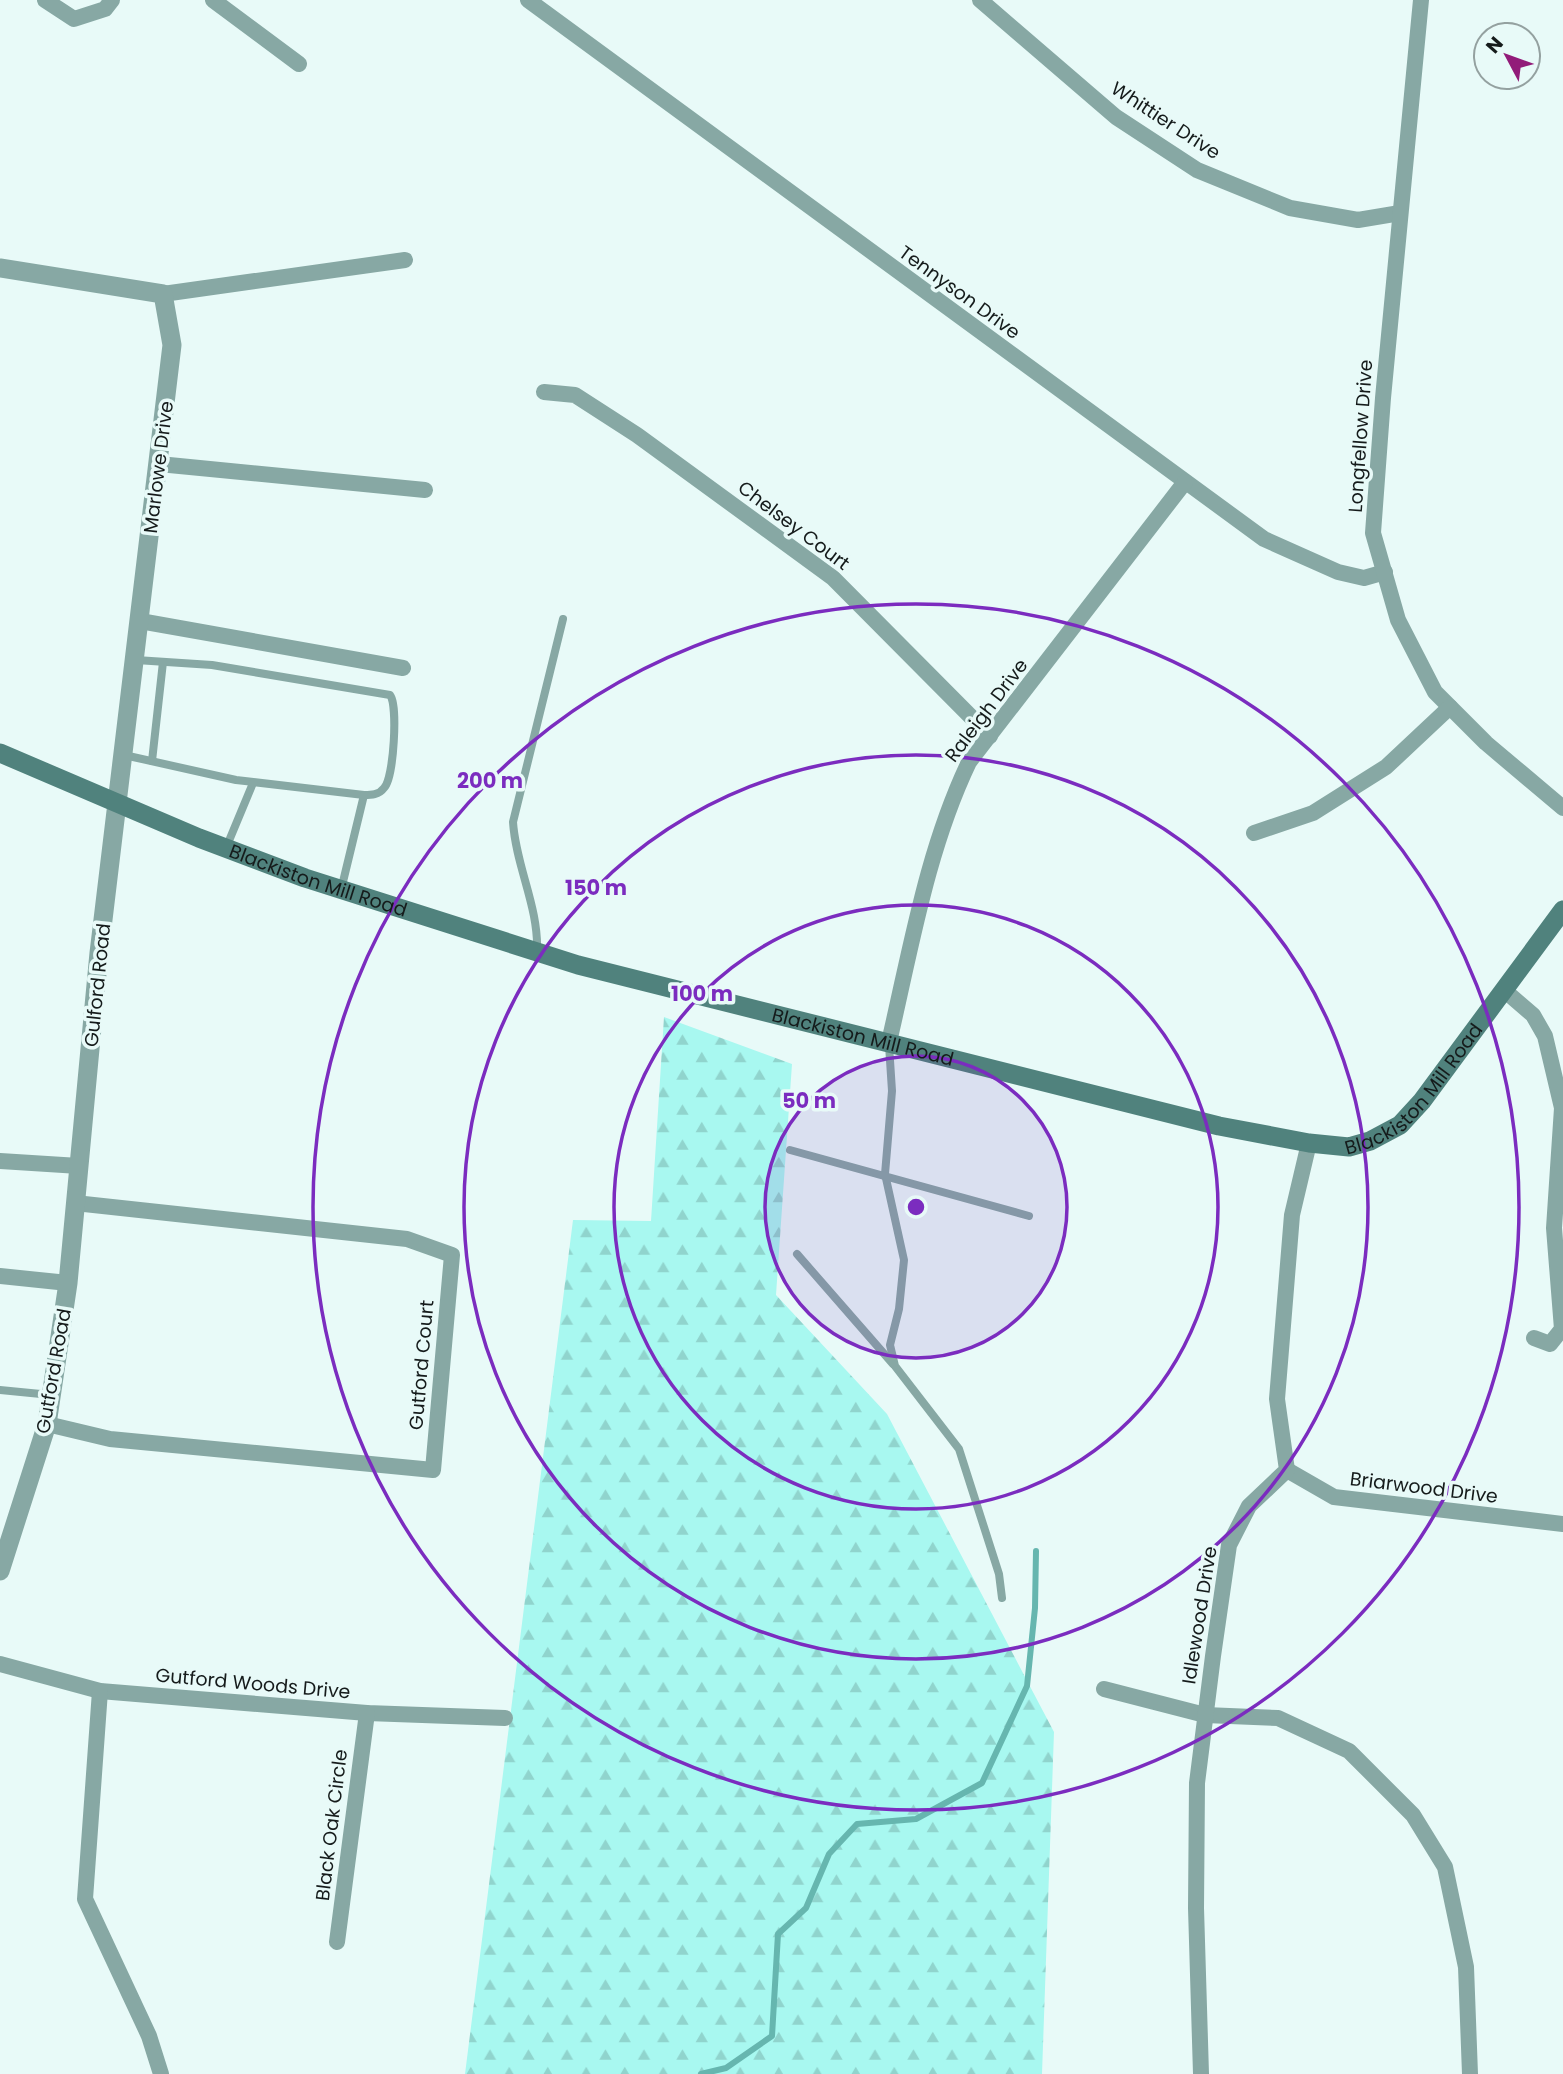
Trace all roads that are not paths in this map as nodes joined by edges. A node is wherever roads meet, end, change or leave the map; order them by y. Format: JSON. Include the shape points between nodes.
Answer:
{"nodes":[{"id":1,"x":46,"y":0,"type":"edge"},
{"id":2,"x":112,"y":0,"type":"edge"},
{"id":3,"x":213,"y":0,"type":"edge"},
{"id":4,"x":528,"y":0,"type":"edge"},
{"id":5,"x":980,"y":0,"type":"edge"},
{"id":6,"x":1421,"y":0,"type":"edge"},
{"id":7,"x":299,"y":64,"type":"dead end"},
{"id":8,"x":1400,"y":213,"type":"junction"},
{"id":9,"x":405,"y":260,"type":"dead end"},
{"id":10,"x":0,"y":268,"type":"edge"},
{"id":11,"x":163,"y":294,"type":"junction"},
{"id":12,"x":544,"y":392,"type":"dead end"},
{"id":13,"x":159,"y":464,"type":"junction"},
{"id":14,"x":1185,"y":482,"type":"junction"},
{"id":15,"x":425,"y":489,"type":"dead end"},
{"id":16,"x":1385,"y":572,"type":"junction"},
{"id":17,"x":563,"y":619,"type":"dead end"},
{"id":18,"x":141,"y":621,"type":"junction"},
{"id":19,"x":136,"y":660,"type":"junction"},
{"id":20,"x":163,"y":662,"type":"junction"},
{"id":21,"x":403,"y":668,"type":"dead end"},
{"id":22,"x":1450,"y":707,"type":"junction"},
{"id":23,"x":990,"y":736,"type":"junction"},
{"id":24,"x":0,"y":753,"type":"edge"},
{"id":25,"x":124,"y":755,"type":"junction"},
{"id":26,"x":152,"y":761,"type":"junction"},
{"id":27,"x":253,"y":783,"type":"junction"},
{"id":28,"x":364,"y":795,"type":"junction"},
{"id":29,"x":118,"y":803,"type":"junction"},
{"id":30,"x":1563,"y":808,"type":"edge"},
{"id":31,"x":1254,"y":833,"type":"dead end"},
{"id":32,"x":226,"y":848,"type":"junction"},
{"id":33,"x":341,"y":890,"type":"junction"},
{"id":34,"x":1563,"y":910,"type":"edge"},
{"id":35,"x":537,"y":952,"type":"junction"},
{"id":36,"x":1504,"y":990,"type":"junction"},
{"id":37,"x":889,"y":1042,"type":"junction"},
{"id":38,"x":1309,"y":1143,"type":"junction"},
{"id":39,"x":790,"y":1150,"type":"dead end"},
{"id":40,"x":0,"y":1161,"type":"edge"},
{"id":41,"x":79,"y":1166,"type":"junction"},
{"id":42,"x":885,"y":1174,"type":"junction"},
{"id":43,"x":75,"y":1203,"type":"junction"},
{"id":44,"x":1029,"y":1216,"type":"dead end"},
{"id":45,"x":797,"y":1254,"type":"dead end"},
{"id":46,"x":0,"y":1276,"type":"edge"},
{"id":47,"x":68,"y":1283,"type":"junction"},
{"id":48,"x":1534,"y":1338,"type":"dead end"},
{"id":49,"x":895,"y":1366,"type":"junction"},
{"id":50,"x":0,"y":1390,"type":"edge"},
{"id":51,"x":51,"y":1395,"type":"junction"},
{"id":52,"x":47,"y":1424,"type":"junction"},
{"id":53,"x":1287,"y":1471,"type":"junction"},
{"id":54,"x":1563,"y":1524,"type":"edge"},
{"id":55,"x":0,"y":1571,"type":"edge"},
{"id":56,"x":1002,"y":1598,"type":"dead end"},
{"id":57,"x":0,"y":1664,"type":"edge"},
{"id":58,"x":1104,"y":1689,"type":"dead end"},
{"id":59,"x":100,"y":1691,"type":"junction"},
{"id":60,"x":367,"y":1713,"type":"junction"},
{"id":61,"x":1205,"y":1715,"type":"junction"},
{"id":62,"x":505,"y":1718,"type":"dead end"},
{"id":63,"x":337,"y":1942,"type":"dead end"},
{"id":64,"x":161,"y":2074,"type":"edge"},
{"id":65,"x":1201,"y":2074,"type":"edge"},
{"id":66,"x":1470,"y":2074,"type":"edge"}],
"edges":[{"from":1,"to":2,"type":"street","via":[[74,19],[105,9]]},
{"from":3,"to":7,"type":"street"},
{"from":4,"to":14,"type":"street","name":"Tennyson Drive"},
{"from":5,"to":8,"type":"street","name":"Whittier Drive","via":[[1116,117],[1197,170],[1290,208],[1358,220]]},
{"from":6,"to":8,"type":"street","name":"Longfellow Drive"},
{"from":8,"to":16,"type":"street","name":"Longfellow Drive","via":[[1373,533]]},
{"from":9,"to":11,"type":"street"},
{"from":10,"to":11,"type":"street"},
{"from":11,"to":13,"type":"street","name":"Marlowe Drive","via":[[172,345]]},
{"from":12,"to":23,"type":"street","name":"Chelsey Court","via":[[575,395],[833,578]]},
{"from":13,"to":15,"type":"street"},
{"from":13,"to":18,"type":"street","name":"Marlowe Drive"},
{"from":14,"to":16,"type":"street","name":"Tennyson Drive","via":[[1264,539],[1338,572],[1364,578]]},
{"from":14,"to":23,"type":"street","name":"Raleigh Drive"},
{"from":16,"to":22,"type":"street","name":"Longfellow Drive","via":[[1398,620],[1435,692]]},
{"from":17,"to":35,"type":"lane","via":[[513,822],[514,843],[535,915]]},
{"from":18,"to":19,"type":"street","name":"Marlowe Drive"},
{"from":18,"to":21,"type":"street"},
{"from":19,"to":20,"type":"lane"},
{"from":19,"to":25,"type":"street","name":"Marlowe Drive"},
{"from":20,"to":26,"type":"lane"},
{"from":20,"to":28,"type":"lane","via":[[212,665],[390,695],[396,708],[388,782],[376,794]]},
{"from":22,"to":30,"type":"street","name":"Longfellow Drive"},
{"from":22,"to":31,"type":"street","via":[[1375,773],[1312,813]]},
{"from":23,"to":37,"type":"street","name":"Raleigh Drive","via":[[969,762],[952,798],[929,871]]},
{"from":24,"to":29,"type":"main road","name":"Blackiston Mill Road"},
{"from":25,"to":26,"type":"lane"},
{"from":25,"to":29,"type":"street","name":"Marlowe Drive"},
{"from":26,"to":27,"type":"lane"},
{"from":27,"to":28,"type":"lane"},
{"from":27,"to":32,"type":"lane"},
{"from":28,"to":33,"type":"lane"},
{"from":29,"to":32,"type":"main road","name":"Blackiston Mill Road"},
{"from":29,"to":41,"type":"street","name":"Gulford Road"},
{"from":32,"to":33,"type":"main road","name":"Blackiston Mill Road"},
{"from":33,"to":35,"type":"main road","name":"Blackiston Mill Road"},
{"from":34,"to":36,"type":"main road","name":"Blackiston Mill Road"},
{"from":35,"to":37,"type":"main road","name":"Blackiston Mill Road"},
{"from":36,"to":38,"type":"main road","name":"Blackiston Mill Road","via":[[1400,1125],[1349,1147]]},
{"from":36,"to":48,"type":"street","via":[[1533,1015],[1545,1036],[1562,1108],[1555,1228],[1562,1329],[1550,1345]]},
{"from":37,"to":38,"type":"main road","name":"Blackiston Mill Road","via":[[1208,1123]]},
{"from":37,"to":42,"type":"lane","via":[[892,1102]]},
{"from":38,"to":53,"type":"street","via":[[1292,1214],[1277,1399]]},
{"from":39,"to":42,"type":"lane"},
{"from":40,"to":41,"type":"street"},
{"from":41,"to":43,"type":"street","name":"Gutford Road"},
{"from":42,"to":44,"type":"lane"},
{"from":42,"to":49,"type":"lane","via":[[904,1260],[890,1345]]},
{"from":43,"to":47,"type":"street","name":"Gutford Road"},
{"from":43,"to":52,"type":"street","name":"Gutford Court","via":[[407,1239],[452,1255],[433,1470],[110,1439]]},
{"from":45,"to":49,"type":"lane"},
{"from":46,"to":47,"type":"street"},
{"from":47,"to":51,"type":"street","name":"Gutford Road"},
{"from":49,"to":56,"type":"lane","via":[[959,1449],[999,1573]]},
{"from":50,"to":51,"type":"lane"},
{"from":51,"to":52,"type":"street","name":"Gutford Road"},
{"from":52,"to":55,"type":"street","name":"Gutford Road"},
{"from":53,"to":54,"type":"street","name":"Briarwood Drive","via":[[1335,1497]]},
{"from":53,"to":61,"type":"street","name":"Idlewood Drive","via":[[1249,1506],[1229,1545]]},
{"from":57,"to":59,"type":"street","name":"Gutford Woods Drive"},
{"from":58,"to":61,"type":"street"},
{"from":59,"to":60,"type":"street","name":"Gutford Woods Drive"},
{"from":59,"to":64,"type":"street","via":[[85,1899],[149,2036]]},
{"from":60,"to":62,"type":"street","name":"Gutford Woods Drive"},
{"from":60,"to":63,"type":"street","name":"Black Oak Circle"},
{"from":61,"to":65,"type":"street","name":"Idlewood Drive","via":[[1197,1783]]},
{"from":61,"to":66,"type":"street","via":[[1278,1718],[1349,1751],[1413,1815],[1445,1867],[1466,1967]]}]}
